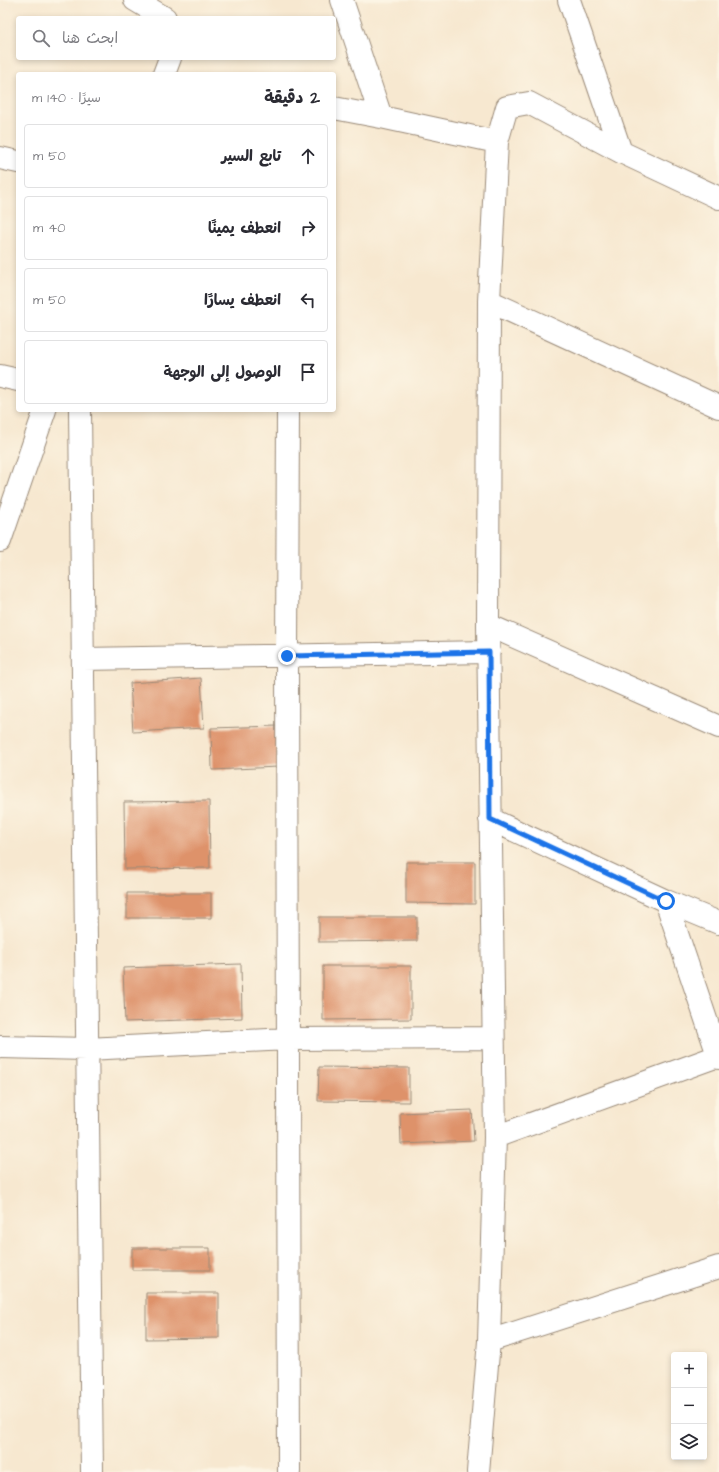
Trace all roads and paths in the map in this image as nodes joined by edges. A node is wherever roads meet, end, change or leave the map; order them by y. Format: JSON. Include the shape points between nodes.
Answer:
{"nodes":[{"id":1,"x":135,"y":0,"type":"edge"},
{"id":2,"x":342,"y":0,"type":"edge"},
{"id":3,"x":569,"y":0,"type":"edge"},
{"id":4,"x":162,"y":16,"type":"edge"},
{"id":5,"x":169,"y":60,"type":"edge"},
{"id":6,"x":165,"y":72,"type":"edge"},
{"id":7,"x":336,"y":108,"type":"edge"},
{"id":8,"x":381,"y":117,"type":"junction"},
{"id":9,"x":497,"y":142,"type":"junction"},
{"id":10,"x":621,"y":152,"type":"junction"},
{"id":11,"x":0,"y":158,"type":"edge"},
{"id":12,"x":16,"y":162,"type":"edge"},
{"id":13,"x":719,"y":198,"type":"edge"},
{"id":14,"x":489,"y":302,"type":"junction"},
{"id":15,"x":0,"y":376,"type":"edge"},
{"id":16,"x":16,"y":380,"type":"edge"},
{"id":17,"x":719,"y":407,"type":"edge"},
{"id":18,"x":44,"y":412,"type":"edge"},
{"id":19,"x":80,"y":412,"type":"edge"},
{"id":20,"x":288,"y":412,"type":"edge"},
{"id":21,"x":0,"y":541,"type":"edge"},
{"id":22,"x":488,"y":625,"type":"junction"},
{"id":23,"x":489,"y":652,"type":"junction"},
{"id":24,"x":287,"y":656,"type":"junction"},
{"id":25,"x":83,"y":660,"type":"junction"},
{"id":26,"x":719,"y":727,"type":"edge"},
{"id":27,"x":490,"y":819,"type":"junction"},
{"id":28,"x":666,"y":901,"type":"junction"},
{"id":29,"x":719,"y":923,"type":"edge"},
{"id":30,"x":493,"y":1038,"type":"junction"},
{"id":31,"x":288,"y":1039,"type":"junction"},
{"id":32,"x":0,"y":1048,"type":"edge"},
{"id":33,"x":87,"y":1049,"type":"junction"},
{"id":34,"x":719,"y":1057,"type":"edge"},
{"id":35,"x":495,"y":1137,"type":"junction"},
{"id":36,"x":719,"y":1267,"type":"edge"},
{"id":37,"x":489,"y":1341,"type":"junction"},
{"id":38,"x":92,"y":1472,"type":"edge"},
{"id":39,"x":289,"y":1472,"type":"edge"},
{"id":40,"x":478,"y":1472,"type":"edge"}],
"edges":[{"from":1,"to":4,"type":"street"},
{"from":2,"to":8,"type":"street"},
{"from":3,"to":10,"type":"street"},
{"from":5,"to":6,"type":"street"},
{"from":7,"to":8,"type":"street"},
{"from":8,"to":9,"type":"street"},
{"from":9,"to":10,"type":"street","via":[[507,107],[529,103]]},
{"from":9,"to":14,"type":"street"},
{"from":10,"to":13,"type":"street"},
{"from":11,"to":12,"type":"street"},
{"from":14,"to":17,"type":"street"},
{"from":14,"to":22,"type":"street"},
{"from":15,"to":16,"type":"street"},
{"from":18,"to":21,"type":"street"},
{"from":19,"to":25,"type":"street"},
{"from":20,"to":24,"type":"street"},
{"from":22,"to":23,"type":"street"},
{"from":22,"to":26,"type":"street"},
{"from":23,"to":24,"type":"street"},
{"from":23,"to":27,"type":"street"},
{"from":24,"to":25,"type":"street"},
{"from":24,"to":31,"type":"street"},
{"from":25,"to":33,"type":"street"},
{"from":27,"to":28,"type":"street"},
{"from":27,"to":30,"type":"street"},
{"from":28,"to":29,"type":"street"},
{"from":28,"to":34,"type":"street"},
{"from":30,"to":31,"type":"street"},
{"from":30,"to":35,"type":"street"},
{"from":31,"to":33,"type":"street"},
{"from":31,"to":39,"type":"street"},
{"from":32,"to":33,"type":"street"},
{"from":33,"to":38,"type":"street"},
{"from":34,"to":35,"type":"street"},
{"from":35,"to":37,"type":"street"},
{"from":36,"to":37,"type":"street"},
{"from":37,"to":40,"type":"street"}]}
